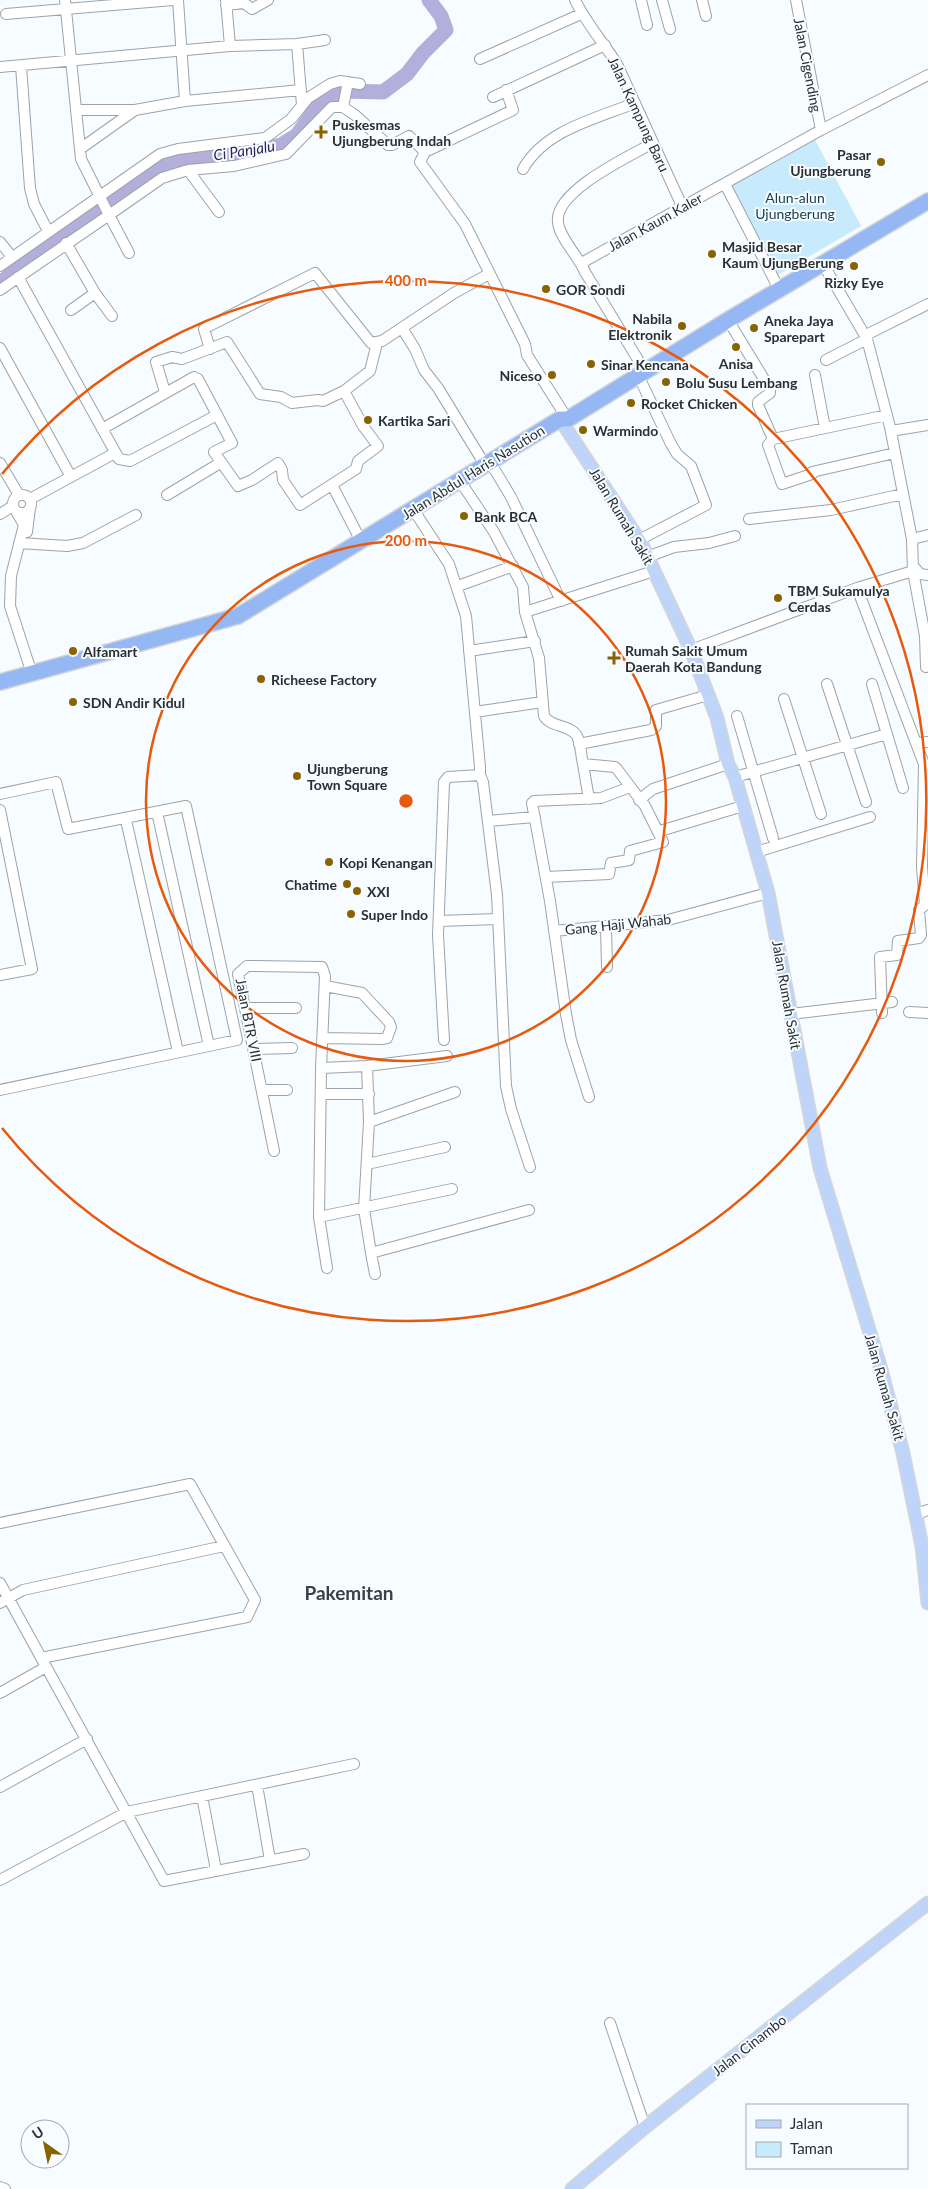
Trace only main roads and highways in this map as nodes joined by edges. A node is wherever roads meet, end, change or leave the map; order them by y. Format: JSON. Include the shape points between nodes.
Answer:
{"nodes":[{"id":1,"x":928,"y":192,"type":"edge"},
{"id":2,"x":928,"y":201,"type":"edge"},
{"id":3,"x":777,"y":285,"type":"junction"},
{"id":4,"x":639,"y":369,"type":"junction"},
{"id":5,"x":562,"y":415,"type":"junction"},
{"id":6,"x":0,"y":682,"type":"edge"},
{"id":7,"x":922,"y":1512,"type":"edge"},
{"id":8,"x":925,"y":1547,"type":"edge"},
{"id":9,"x":928,"y":1603,"type":"edge"},
{"id":10,"x":928,"y":1904,"type":"edge"},
{"id":11,"x":572,"y":2189,"type":"edge"}],
"edges":[{"from":1,"to":3,"type":"highway","name":"Jalan Abdul Haris Nasution"},
{"from":2,"to":3,"type":"highway","name":"Jalan Abdul Haris Nasution","via":[[823,264]]},
{"from":3,"to":4,"type":"highway","name":"Jalan Abdul Haris Nasution"},
{"from":3,"to":4,"type":"highway","name":"Jalan Abdul Haris Nasution","via":[[728,320]]},
{"from":4,"to":5,"type":"highway","name":"Jalan Abdul Haris Nasution","via":[[568,419]]},
{"from":5,"to":6,"type":"highway","name":"Jalan Abdul Haris Nasution","via":[[238,616]]},
{"from":5,"to":7,"type":"main road","name":"Jalan Rumah Sakit","via":[[647,557],[691,650],[717,718],[768,893],[820,1168]]},
{"from":7,"to":8,"type":"main road","name":"Jalan Rumah Sakit"},
{"from":8,"to":9,"type":"main road","name":"Jalan Rumah Sakit"},
{"from":10,"to":11,"type":"main road","name":"Jalan Cinambo","via":[[645,2127]]}]}
